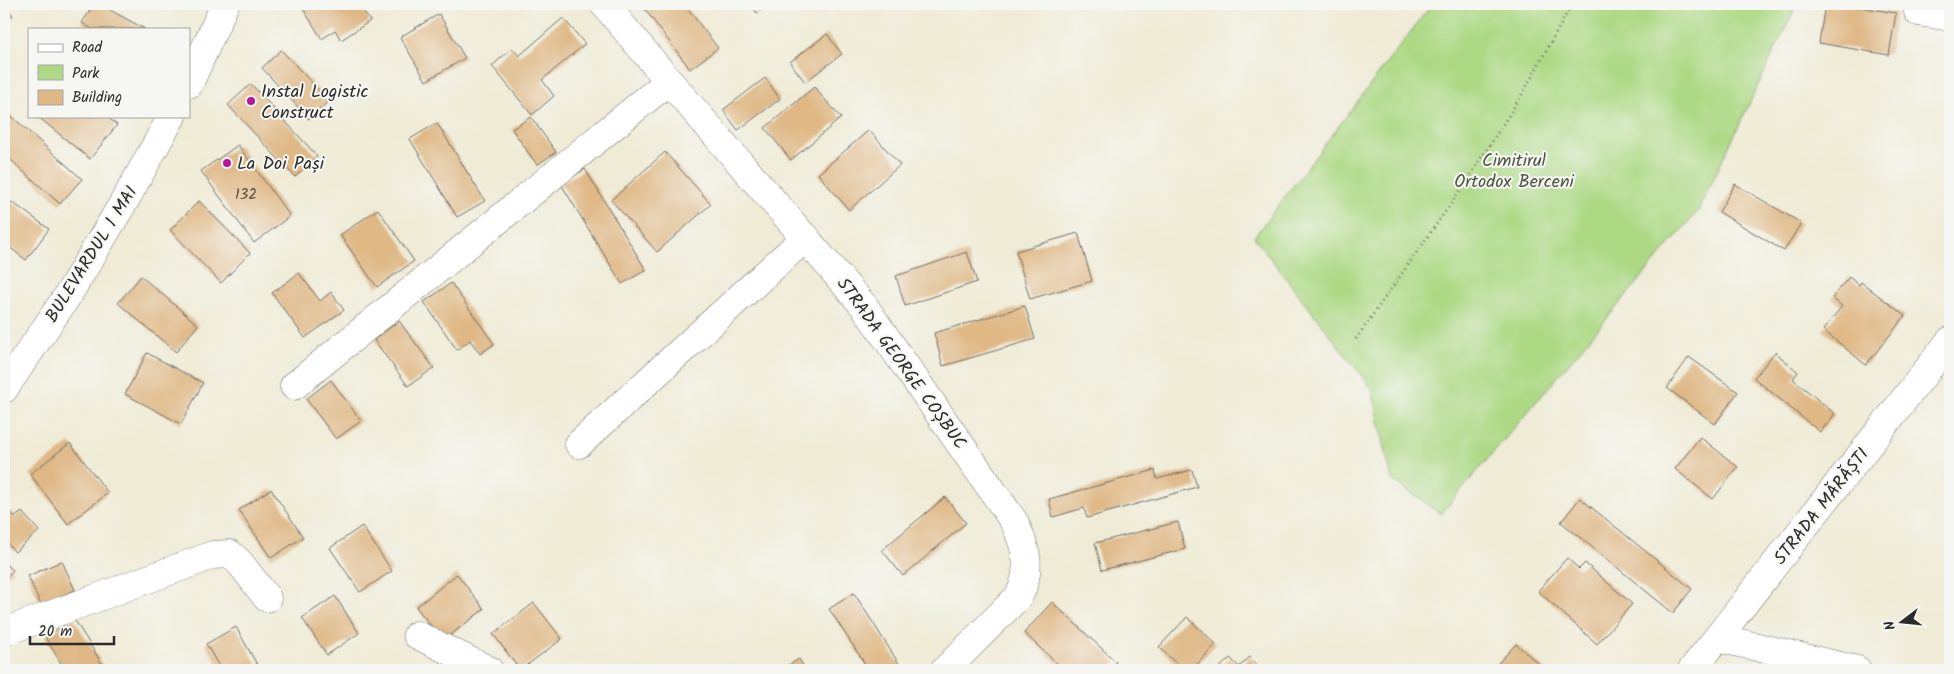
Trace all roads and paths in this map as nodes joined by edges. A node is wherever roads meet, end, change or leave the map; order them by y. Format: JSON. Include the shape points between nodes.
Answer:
{"nodes":[{"id":1,"x":225,"y":4,"type":"edge"},
{"id":2,"x":604,"y":4,"type":"edge"},
{"id":3,"x":1572,"y":4,"type":"edge"},
{"id":4,"x":1918,"y":12,"type":"dead end"},
{"id":5,"x":1950,"y":17,"type":"edge"},
{"id":6,"x":669,"y":81,"type":"junction"},
{"id":7,"x":190,"y":82,"type":"edge"},
{"id":8,"x":171,"y":118,"type":"edge"},
{"id":9,"x":806,"y":237,"type":"junction"},
{"id":10,"x":1356,"y":339,"type":"dead end"},
{"id":11,"x":1950,"y":341,"type":"edge"},
{"id":12,"x":294,"y":386,"type":"dead end"},
{"id":13,"x":4,"y":389,"type":"edge"},
{"id":14,"x":579,"y":444,"type":"dead end"},
{"id":15,"x":267,"y":598,"type":"dead end"},
{"id":16,"x":4,"y":632,"type":"edge"},
{"id":17,"x":417,"y":635,"type":"dead end"},
{"id":18,"x":1718,"y":638,"type":"junction"},
{"id":19,"x":489,"y":670,"type":"edge"},
{"id":20,"x":945,"y":670,"type":"edge"},
{"id":21,"x":1692,"y":670,"type":"edge"},
{"id":22,"x":1857,"y":670,"type":"edge"}],
"edges":[{"from":1,"to":7,"type":"street"},
{"from":2,"to":6,"type":"street","name":"STRADA GEORGE COȘBUC"},
{"from":3,"to":10,"type":"path","via":[[1515,106],[1466,182]]},
{"from":4,"to":5,"type":"street"},
{"from":6,"to":9,"type":"street","name":"STRADA GEORGE COȘBUC"},
{"from":6,"to":12,"type":"street"},
{"from":8,"to":13,"type":"street","name":"BULEVARDUL 1 MAI","via":[[68,295]]},
{"from":9,"to":14,"type":"street"},
{"from":9,"to":20,"type":"street","name":"STRADA GEORGE COȘBUC","via":[[864,306],[1015,523],[1027,554],[1025,582],[1019,596]]},
{"from":11,"to":18,"type":"street","name":"STRADA MĂRĂȘTI"},
{"from":15,"to":16,"type":"street","via":[[230,554],[213,556]]},
{"from":17,"to":19,"type":"street"},
{"from":18,"to":21,"type":"street","name":"STRADA MĂRĂȘTI"},
{"from":18,"to":22,"type":"street"}]}
